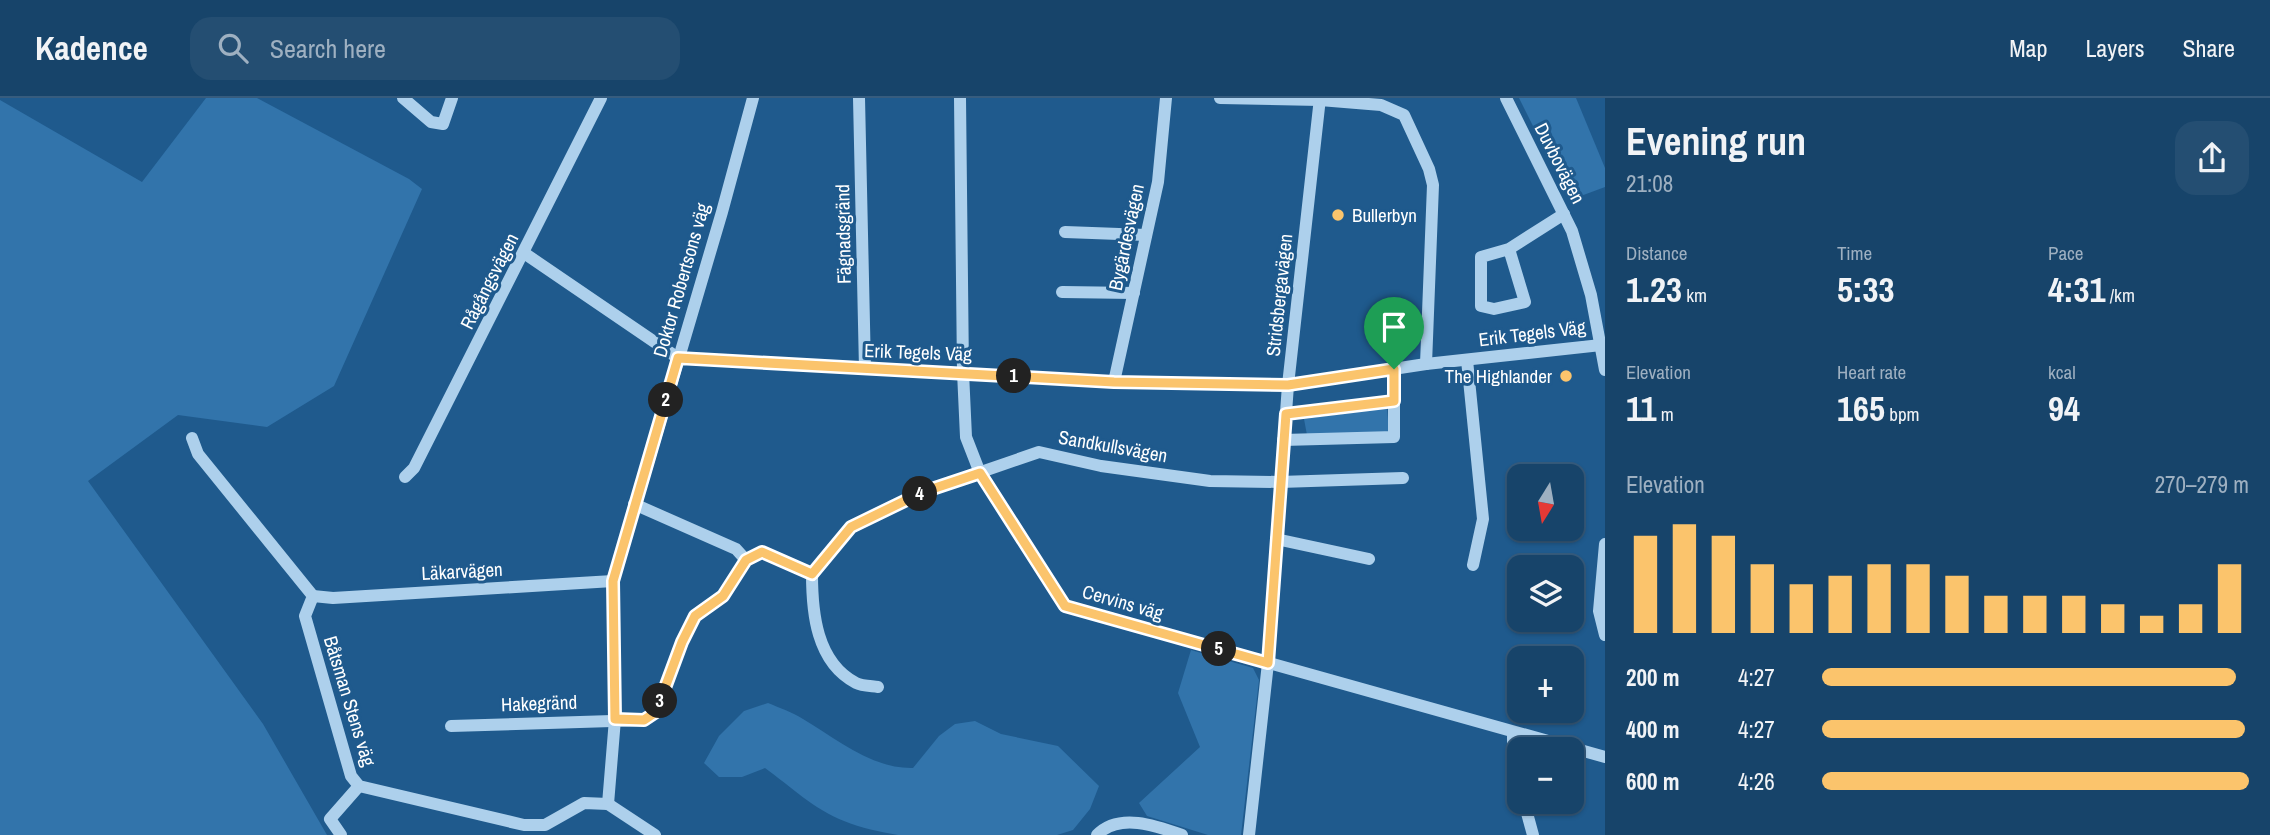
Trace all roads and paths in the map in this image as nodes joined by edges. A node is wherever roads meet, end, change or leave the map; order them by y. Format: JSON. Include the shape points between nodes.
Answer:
{"nodes":[{"id":1,"x":403,"y":98,"type":"edge"},
{"id":2,"x":452,"y":98,"type":"edge"},
{"id":3,"x":601,"y":98,"type":"edge"},
{"id":4,"x":753,"y":98,"type":"edge"},
{"id":5,"x":859,"y":98,"type":"edge"},
{"id":6,"x":960,"y":98,"type":"edge"},
{"id":7,"x":1166,"y":98,"type":"edge"},
{"id":8,"x":1220,"y":98,"type":"edge"},
{"id":9,"x":1506,"y":98,"type":"edge"},
{"id":10,"x":1320,"y":99,"type":"edge"},
{"id":11,"x":1563,"y":214,"type":"junction"},
{"id":12,"x":1065,"y":232,"type":"dead end"},
{"id":13,"x":1146,"y":235,"type":"junction"},
{"id":14,"x":1509,"y":249,"type":"junction"},
{"id":15,"x":524,"y":253,"type":"junction"},
{"id":16,"x":1062,"y":292,"type":"dead end"},
{"id":17,"x":1134,"y":293,"type":"junction"},
{"id":18,"x":1601,"y":345,"type":"junction"},
{"id":19,"x":678,"y":358,"type":"junction"},
{"id":20,"x":1467,"y":360,"type":"junction"},
{"id":21,"x":1426,"y":364,"type":"junction"},
{"id":22,"x":865,"y":369,"type":"junction"},
{"id":23,"x":1394,"y":369,"type":"junction"},
{"id":24,"x":1605,"y":370,"type":"edge"},
{"id":25,"x":963,"y":373,"type":"junction"},
{"id":26,"x":1114,"y":382,"type":"junction"},
{"id":27,"x":1288,"y":385,"type":"junction"},
{"id":28,"x":1394,"y":401,"type":"junction"},
{"id":29,"x":1286,"y":414,"type":"junction"},
{"id":30,"x":192,"y":438,"type":"dead end"},
{"id":31,"x":1283,"y":440,"type":"junction"},
{"id":32,"x":980,"y":473,"type":"junction"},
{"id":33,"x":405,"y":477,"type":"dead end"},
{"id":34,"x":1403,"y":478,"type":"dead end"},
{"id":35,"x":1280,"y":482,"type":"junction"},
{"id":36,"x":634,"y":504,"type":"junction"},
{"id":37,"x":1276,"y":539,"type":"junction"},
{"id":38,"x":1605,"y":544,"type":"edge"},
{"id":39,"x":1369,"y":559,"type":"dead end"},
{"id":40,"x":746,"y":560,"type":"junction"},
{"id":41,"x":1474,"y":565,"type":"dead end"},
{"id":42,"x":812,"y":574,"type":"junction"},
{"id":43,"x":613,"y":581,"type":"junction"},
{"id":44,"x":313,"y":596,"type":"junction"},
{"id":45,"x":1605,"y":635,"type":"edge"},
{"id":46,"x":1268,"y":663,"type":"junction"},
{"id":47,"x":878,"y":687,"type":"dead end"},
{"id":48,"x":615,"y":719,"type":"junction"},
{"id":49,"x":451,"y":726,"type":"dead end"},
{"id":50,"x":1513,"y":732,"type":"junction"},
{"id":51,"x":1513,"y":737,"type":"edge"},
{"id":52,"x":1605,"y":757,"type":"edge"},
{"id":53,"x":359,"y":786,"type":"junction"},
{"id":54,"x":608,"y":804,"type":"junction"},
{"id":55,"x":1527,"y":814,"type":"edge"},
{"id":56,"x":341,"y":835,"type":"edge"},
{"id":57,"x":655,"y":835,"type":"edge"},
{"id":58,"x":1097,"y":835,"type":"edge"},
{"id":59,"x":1182,"y":835,"type":"edge"},
{"id":60,"x":1249,"y":835,"type":"edge"},
{"id":61,"x":1533,"y":835,"type":"edge"}],
"edges":[{"from":1,"to":2,"type":"street","via":[[431,122],[443,124]]},
{"from":3,"to":15,"type":"street","name":"Rågångsvägen"},
{"from":4,"to":19,"type":"street","name":"Doktor Robertsons väg"},
{"from":5,"to":22,"type":"street","name":"Fägnadsgränd"},
{"from":6,"to":25,"type":"street","name":"Cervins väg"},
{"from":7,"to":13,"type":"street","name":"Bygärdesvägen","via":[[1158,182]]},
{"from":8,"to":10,"type":"street"},
{"from":9,"to":11,"type":"street","name":"Duvbovägen"},
{"from":10,"to":21,"type":"street","via":[[1381,105],[1404,115],[1429,169],[1433,185]]},
{"from":10,"to":27,"type":"street","name":"Stridsbergavägen"},
{"from":11,"to":14,"type":"street","name":"Erik Tegels Väg"},
{"from":11,"to":18,"type":"street","name":"Duvbovägen","via":[[1591,295]]},
{"from":12,"to":13,"type":"street"},
{"from":13,"to":17,"type":"street","name":"Bygärdesvägen"},
{"from":14,"to":14,"type":"street","name":"Erik Tegels Väg","via":[[1481,257],[1481,306],[1494,309],[1525,302]]},
{"from":15,"to":19,"type":"street"},
{"from":15,"to":33,"type":"street","name":"Rågångsvägen","via":[[414,468]]},
{"from":16,"to":17,"type":"street"},
{"from":17,"to":26,"type":"street","name":"Bygärdesvägen"},
{"from":18,"to":20,"type":"street","name":"Erik Tegels Väg"},
{"from":18,"to":24,"type":"street","name":"Duvbovägen"},
{"from":19,"to":22,"type":"street","name":"Erik Tegels Väg"},
{"from":19,"to":36,"type":"street","name":"Doktor Robertsons väg"},
{"from":20,"to":21,"type":"street","name":"Erik Tegels Väg"},
{"from":20,"to":41,"type":"street","name":"Erik Tegels Väg","via":[[1483,519]]},
{"from":21,"to":23,"type":"street","name":"Erik Tegels Väg"},
{"from":22,"to":25,"type":"street","name":"Erik Tegels Väg"},
{"from":23,"to":27,"type":"street","name":"Erik Tegels Väg"},
{"from":23,"to":28,"type":"street"},
{"from":25,"to":26,"type":"street","name":"Erik Tegels Väg"},
{"from":25,"to":32,"type":"street","name":"Cervins väg","via":[[966,437]]},
{"from":26,"to":27,"type":"street","name":"Erik Tegels Väg"},
{"from":27,"to":29,"type":"street","name":"Stridsbergavägen"},
{"from":28,"to":29,"type":"street"},
{"from":28,"to":31,"type":"street","via":[[1394,437]]},
{"from":29,"to":31,"type":"street","name":"Stridsbergavägen"},
{"from":30,"to":44,"type":"street","via":[[198,454]]},
{"from":31,"to":35,"type":"street","name":"Stridsbergavägen"},
{"from":32,"to":35,"type":"street","name":"Sandkullsvägen","via":[[1039,452],[1184,478]]},
{"from":32,"to":42,"type":"street","name":"Sandkullsvägen","via":[[923,492],[851,527]]},
{"from":32,"to":46,"type":"street","name":"Cervins väg","via":[[1065,606]]},
{"from":34,"to":35,"type":"street","name":"Sandkullsvägen"},
{"from":35,"to":37,"type":"street","name":"Stridsbergavägen"},
{"from":36,"to":40,"type":"street","via":[[736,549]]},
{"from":36,"to":43,"type":"street","name":"Doktor Robertsons väg"},
{"from":37,"to":39,"type":"street"},
{"from":37,"to":46,"type":"street","name":"Stridsbergavägen"},
{"from":38,"to":45,"type":"street","via":[[1599,611]]},
{"from":40,"to":42,"type":"street","via":[[762,552]]},
{"from":40,"to":48,"type":"street","name":"Hakegränd","via":[[723,596],[695,616],[656,712],[644,720]]},
{"from":42,"to":47,"type":"street","via":[[812,604],[828,657],[857,684]]},
{"from":43,"to":44,"type":"street","name":"Läkarvägen"},
{"from":43,"to":48,"type":"street","name":"Doktor Robertsons väg"},
{"from":44,"to":53,"type":"street","name":"Båtsman Stens väg","via":[[304,616],[351,776]]},
{"from":46,"to":50,"type":"street","name":"Cervins väg"},
{"from":46,"to":60,"type":"street","name":"Stridsbergavägen"},
{"from":48,"to":49,"type":"street","name":"Hakegränd"},
{"from":48,"to":54,"type":"street","name":"Doktor Robertsons väg"},
{"from":50,"to":51,"type":"street"},
{"from":50,"to":52,"type":"street","name":"Cervins väg"},
{"from":53,"to":54,"type":"street","name":"Båtsman Stens väg","via":[[524,825],[545,825],[584,803]]},
{"from":53,"to":56,"type":"street","via":[[330,820]]},
{"from":54,"to":57,"type":"street"},
{"from":55,"to":61,"type":"street"},
{"from":58,"to":59,"type":"street","via":[[1116,824],[1138,822]]}]}
